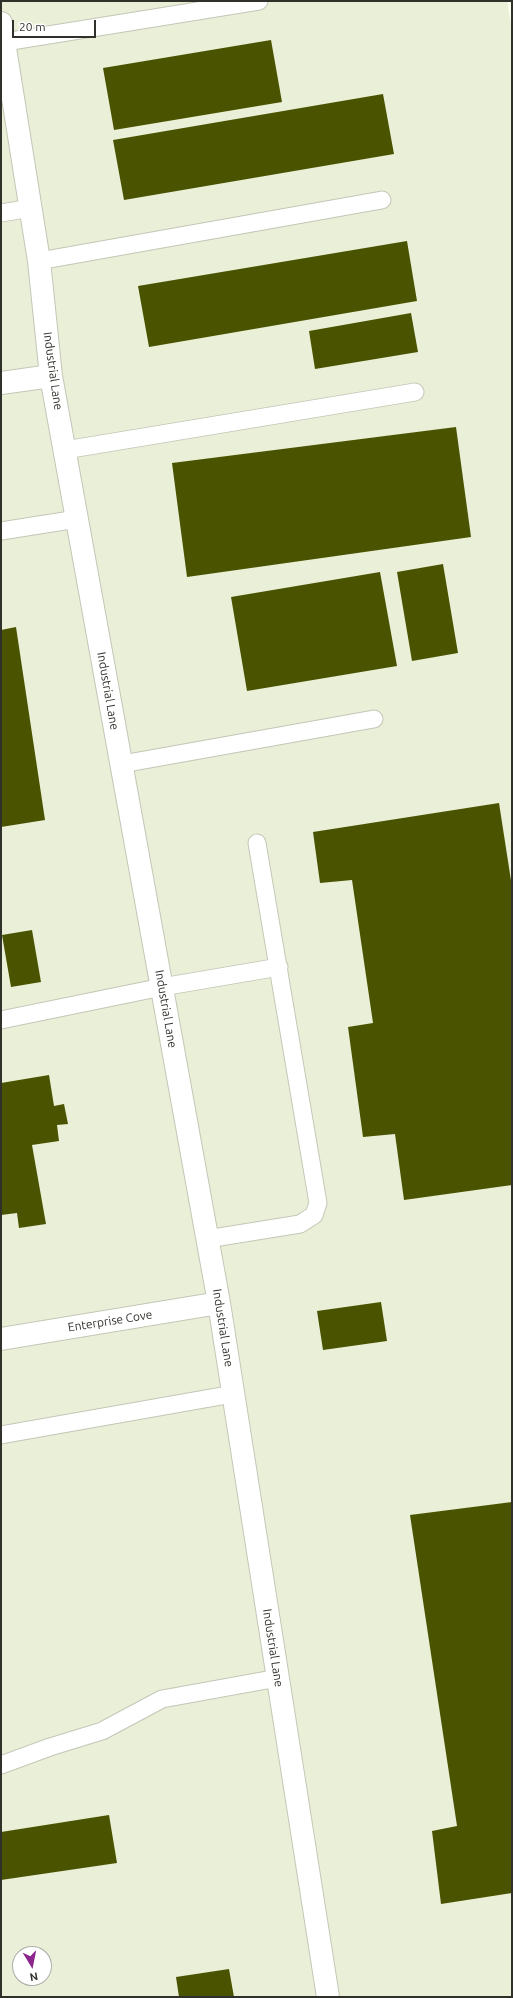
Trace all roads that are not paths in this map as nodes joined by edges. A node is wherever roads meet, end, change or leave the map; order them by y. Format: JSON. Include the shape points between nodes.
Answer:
{"nodes":[{"id":1,"x":259,"y":1,"type":"edge"},
{"id":2,"x":3,"y":32,"type":"edge"},
{"id":3,"x":382,"y":200,"type":"dead end"},
{"id":4,"x":31,"y":208,"type":"junction"},
{"id":5,"x":1,"y":213,"type":"edge"},
{"id":6,"x":39,"y":261,"type":"junction"},
{"id":7,"x":52,"y":376,"type":"junction"},
{"id":8,"x":1,"y":383,"type":"edge"},
{"id":9,"x":415,"y":392,"type":"dead end"},
{"id":10,"x":65,"y":450,"type":"junction"},
{"id":11,"x":77,"y":519,"type":"junction"},
{"id":12,"x":1,"y":531,"type":"edge"},
{"id":13,"x":374,"y":719,"type":"dead end"},
{"id":14,"x":122,"y":764,"type":"junction"},
{"id":15,"x":257,"y":843,"type":"dead end"},
{"id":16,"x":279,"y":967,"type":"junction"},
{"id":17,"x":162,"y":987,"type":"junction"},
{"id":18,"x":1,"y":1020,"type":"edge"},
{"id":19,"x":207,"y":1239,"type":"junction"},
{"id":20,"x":219,"y":1304,"type":"junction"},
{"id":21,"x":1,"y":1339,"type":"edge"},
{"id":22,"x":233,"y":1394,"type":"junction"},
{"id":23,"x":1,"y":1435,"type":"edge"},
{"id":24,"x":278,"y":1678,"type":"junction"},
{"id":25,"x":1,"y":1765,"type":"edge"},
{"id":26,"x":328,"y":1997,"type":"edge"}],
"edges":[{"from":1,"to":2,"type":"lane"},
{"from":2,"to":4,"type":"street","name":"Industrial Lane"},
{"from":3,"to":6,"type":"lane"},
{"from":4,"to":5,"type":"lane"},
{"from":4,"to":6,"type":"street","name":"Industrial Lane"},
{"from":6,"to":7,"type":"street","name":"Industrial Lane"},
{"from":7,"to":8,"type":"street"},
{"from":7,"to":10,"type":"street","name":"Industrial Lane"},
{"from":9,"to":10,"type":"lane"},
{"from":10,"to":11,"type":"street","name":"Industrial Lane"},
{"from":11,"to":12,"type":"lane"},
{"from":11,"to":14,"type":"street","name":"Industrial Lane"},
{"from":13,"to":14,"type":"lane"},
{"from":14,"to":17,"type":"street","name":"Industrial Lane"},
{"from":15,"to":16,"type":"lane"},
{"from":16,"to":17,"type":"lane"},
{"from":16,"to":19,"type":"lane","via":[[318,1203],[314,1215],[300,1224]]},
{"from":17,"to":18,"type":"lane"},
{"from":17,"to":19,"type":"street","name":"Industrial Lane"},
{"from":19,"to":20,"type":"street","name":"Industrial Lane"},
{"from":20,"to":21,"type":"street","name":"Enterprise Cove"},
{"from":20,"to":22,"type":"street","name":"Industrial Lane"},
{"from":22,"to":23,"type":"lane"},
{"from":22,"to":24,"type":"street","name":"Industrial Lane"},
{"from":24,"to":25,"type":"lane","via":[[162,1699],[102,1730]]},
{"from":24,"to":26,"type":"street","name":"Industrial Lane"}]}
